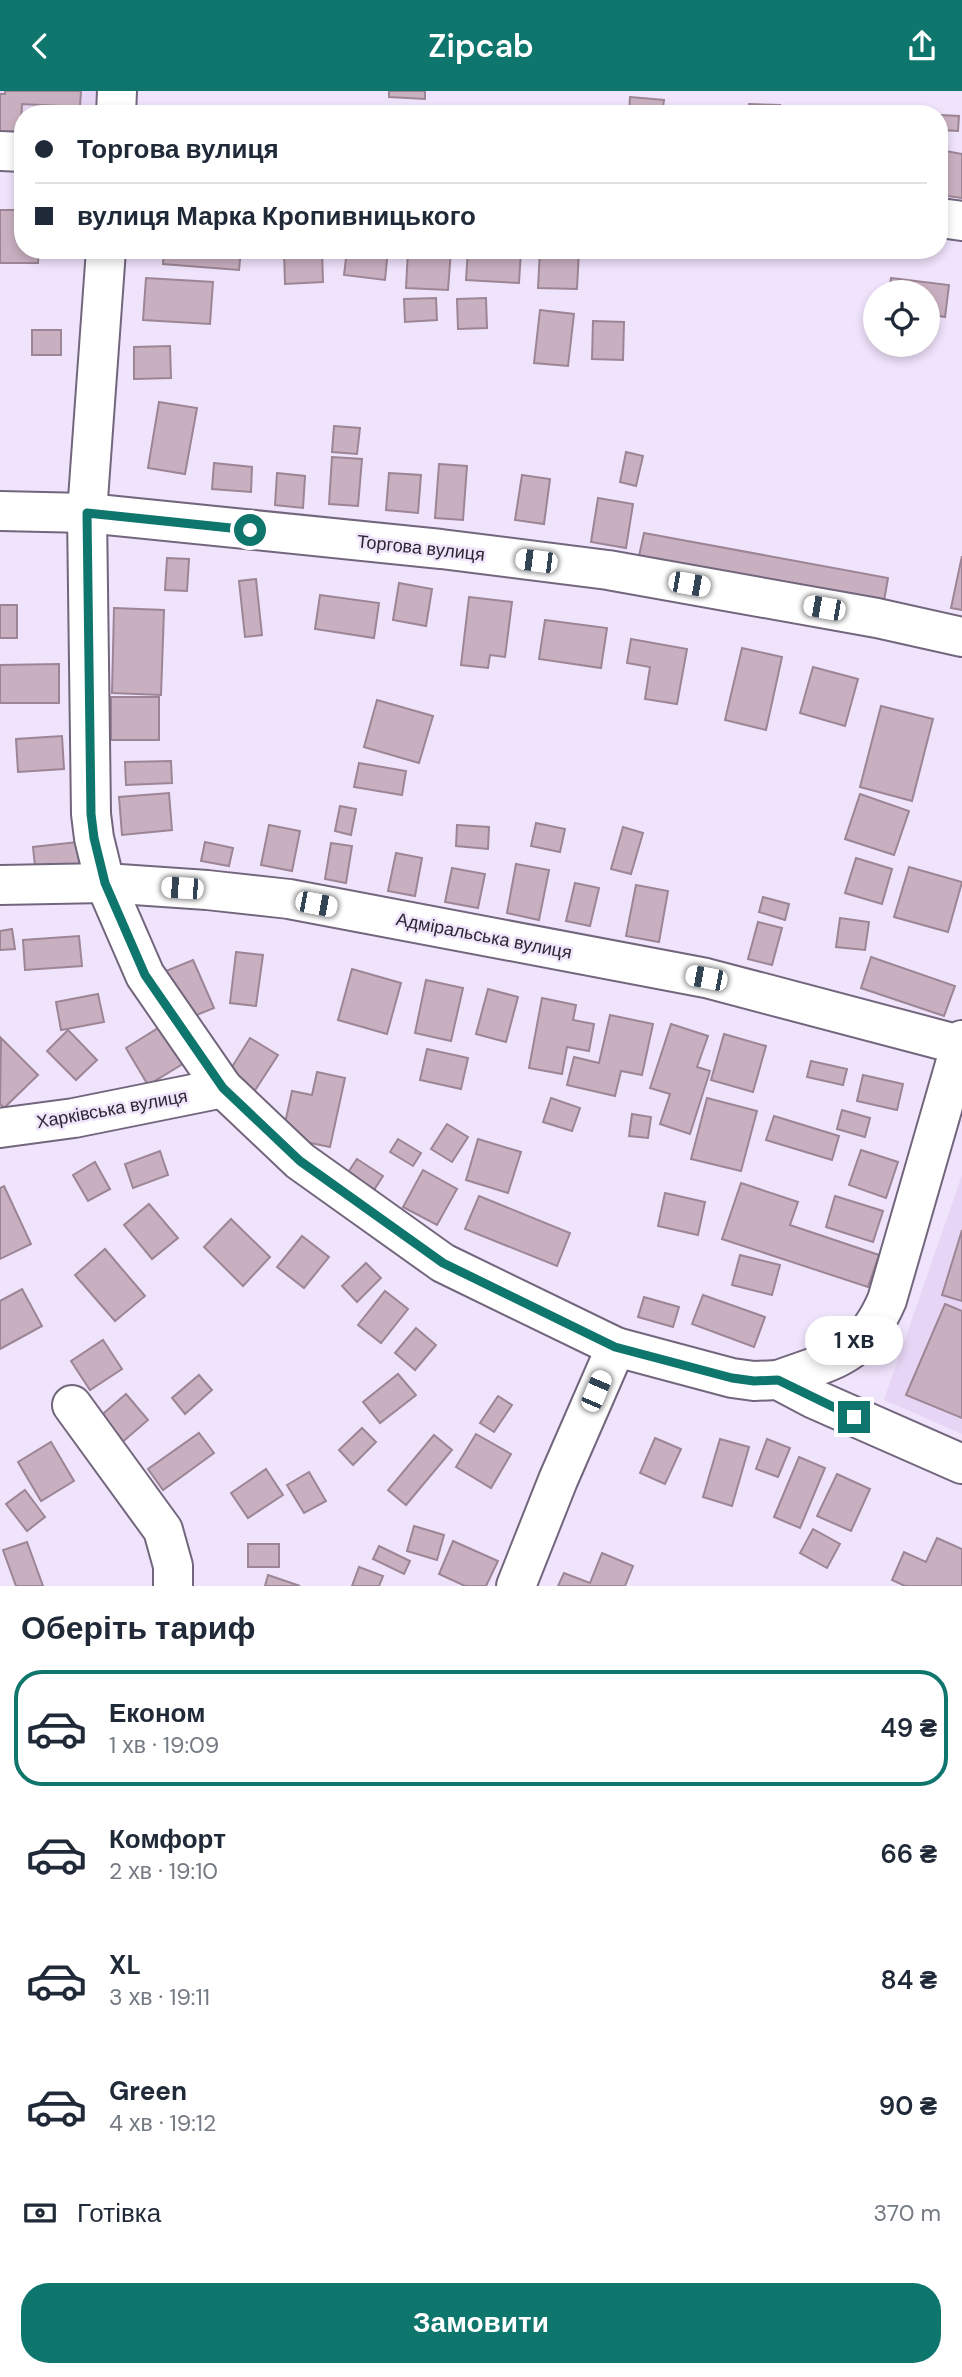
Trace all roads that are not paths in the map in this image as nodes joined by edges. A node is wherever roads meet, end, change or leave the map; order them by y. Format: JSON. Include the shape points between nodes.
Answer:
{"nodes":[{"id":1,"x":105,"y":259,"type":"edge"},
{"id":2,"x":0,"y":511,"type":"edge"},
{"id":3,"x":87,"y":513,"type":"junction"},
{"id":4,"x":962,"y":637,"type":"edge"},
{"id":5,"x":105,"y":883,"type":"junction"},
{"id":6,"x":0,"y":885,"type":"edge"},
{"id":7,"x":961,"y":1042,"type":"edge"},
{"id":8,"x":223,"y":1088,"type":"junction"},
{"id":9,"x":0,"y":1128,"type":"edge"},
{"id":10,"x":615,"y":1347,"type":"junction"},
{"id":11,"x":778,"y":1380,"type":"junction"},
{"id":12,"x":72,"y":1405,"type":"dead end"},
{"id":13,"x":962,"y":1464,"type":"edge"},
{"id":14,"x":173,"y":1586,"type":"edge"},
{"id":15,"x":516,"y":1586,"type":"edge"}],
"edges":[{"from":1,"to":3,"type":"street"},
{"from":2,"to":3,"type":"street","name":"Торгова вулиця"},
{"from":3,"to":4,"type":"street","name":"Торгова вулиця","via":[[608,570]]},
{"from":3,"to":5,"type":"street","via":[[91,814]]},
{"from":5,"to":6,"type":"street","name":"Адміральська вулиця"},
{"from":5,"to":7,"type":"street","name":"Адміральська вулиця","via":[[289,899],[706,978]]},
{"from":5,"to":8,"type":"street","via":[[145,975]]},
{"from":7,"to":11,"type":"street","via":[[878,1322],[845,1356]]},
{"from":8,"to":9,"type":"street","name":"Харківська вулиця"},
{"from":8,"to":10,"type":"street","via":[[300,1161],[443,1263]]},
{"from":10,"to":11,"type":"street","via":[[732,1378]]},
{"from":10,"to":15,"type":"street"},
{"from":11,"to":13,"type":"street"},
{"from":12,"to":14,"type":"street","via":[[163,1530],[173,1566]]}]}
